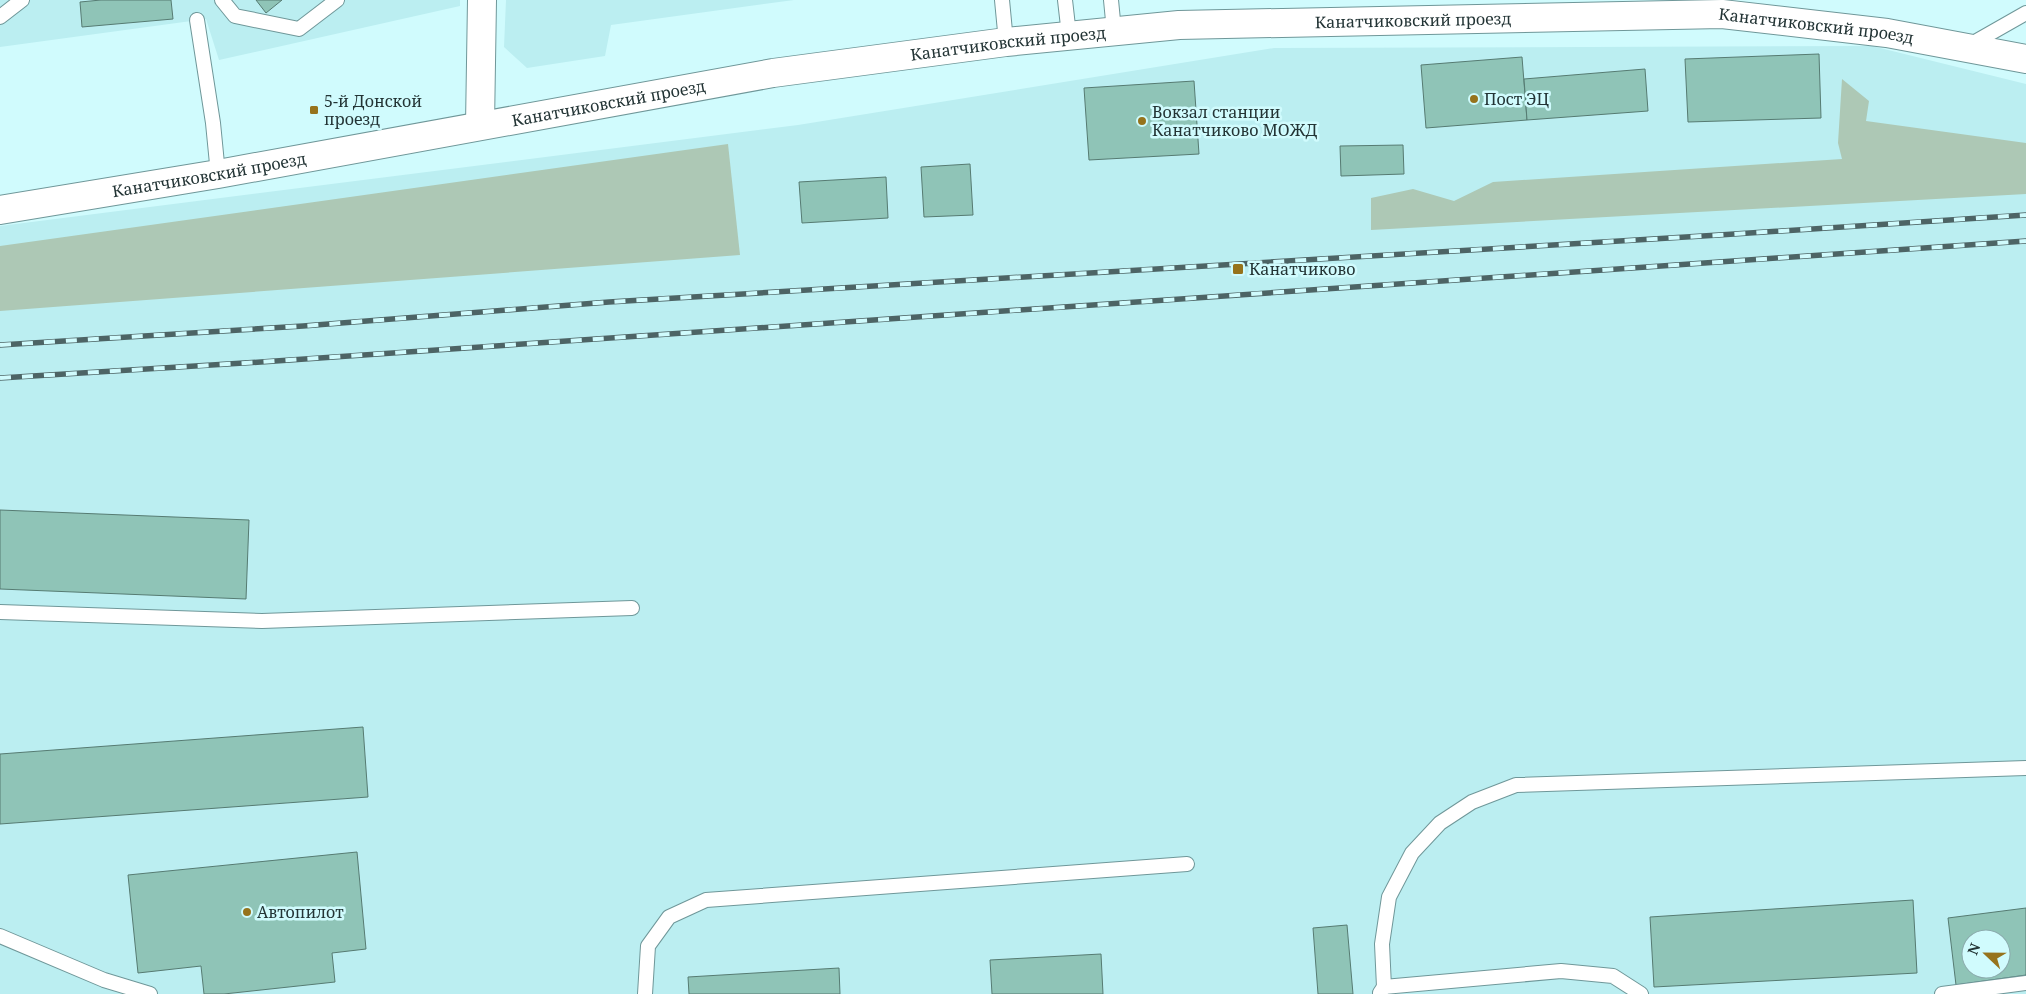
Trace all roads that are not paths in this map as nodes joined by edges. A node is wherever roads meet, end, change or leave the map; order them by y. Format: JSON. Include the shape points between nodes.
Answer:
{"nodes":[{"id":1,"x":22,"y":0,"type":"edge"},
{"id":2,"x":222,"y":0,"type":"edge"},
{"id":3,"x":337,"y":0,"type":"edge"},
{"id":4,"x":482,"y":0,"type":"edge"},
{"id":5,"x":1002,"y":0,"type":"edge"},
{"id":6,"x":1065,"y":0,"type":"edge"},
{"id":7,"x":1111,"y":0,"type":"edge"},
{"id":8,"x":2026,"y":13,"type":"edge"},
{"id":9,"x":0,"y":17,"type":"edge"},
{"id":10,"x":197,"y":20,"type":"dead end"},
{"id":11,"x":1114,"y":31,"type":"junction"},
{"id":12,"x":1069,"y":35,"type":"junction"},
{"id":13,"x":1006,"y":42,"type":"junction"},
{"id":14,"x":1964,"y":48,"type":"junction"},
{"id":15,"x":2026,"y":59,"type":"edge"},
{"id":16,"x":480,"y":125,"type":"junction"},
{"id":17,"x":218,"y":174,"type":"junction"},
{"id":18,"x":0,"y":210,"type":"edge"},
{"id":19,"x":632,"y":608,"type":"dead end"},
{"id":20,"x":0,"y":612,"type":"edge"},
{"id":21,"x":2026,"y":768,"type":"edge"},
{"id":22,"x":1188,"y":864,"type":"dead end"},
{"id":23,"x":0,"y":936,"type":"edge"},
{"id":24,"x":2026,"y":983,"type":"edge"},
{"id":25,"x":1381,"y":991,"type":"edge"},
{"id":26,"x":150,"y":994,"type":"edge"},
{"id":27,"x":645,"y":994,"type":"edge"},
{"id":28,"x":1641,"y":994,"type":"edge"},
{"id":29,"x":1942,"y":994,"type":"edge"}],
"edges":[{"from":1,"to":9,"type":"lane"},
{"from":2,"to":3,"type":"lane","via":[[235,16],[299,29]]},
{"from":4,"to":16,"type":"street"},
{"from":5,"to":13,"type":"lane"},
{"from":6,"to":12,"type":"lane"},
{"from":7,"to":11,"type":"lane"},
{"from":8,"to":14,"type":"lane"},
{"from":10,"to":17,"type":"lane"},
{"from":11,"to":12,"type":"street","name":"Канатчиковский проезд"},
{"from":11,"to":14,"type":"street","name":"Канатчиковский проезд","via":[[1178,24],[1722,14],[1887,33]]},
{"from":12,"to":13,"type":"street","name":"Канатчиковский проезд"},
{"from":13,"to":16,"type":"street","name":"Канатчиковский проезд","via":[[774,73]]},
{"from":14,"to":15,"type":"street","name":"Канатчиковский проезд"},
{"from":16,"to":17,"type":"street","name":"Канатчиковский проезд"},
{"from":17,"to":18,"type":"street","name":"Канатчиковский проезд"},
{"from":19,"to":20,"type":"lane","via":[[262,621]]},
{"from":21,"to":25,"type":"lane","via":[[1516,785],[1472,802],[1440,823],[1412,854],[1389,897],[1382,944]]},
{"from":22,"to":27,"type":"lane","via":[[706,900],[668,918],[648,946]]},
{"from":23,"to":26,"type":"lane","via":[[104,980]]},
{"from":24,"to":29,"type":"lane"},
{"from":25,"to":28,"type":"lane","via":[[1561,971],[1613,976]]}]}
